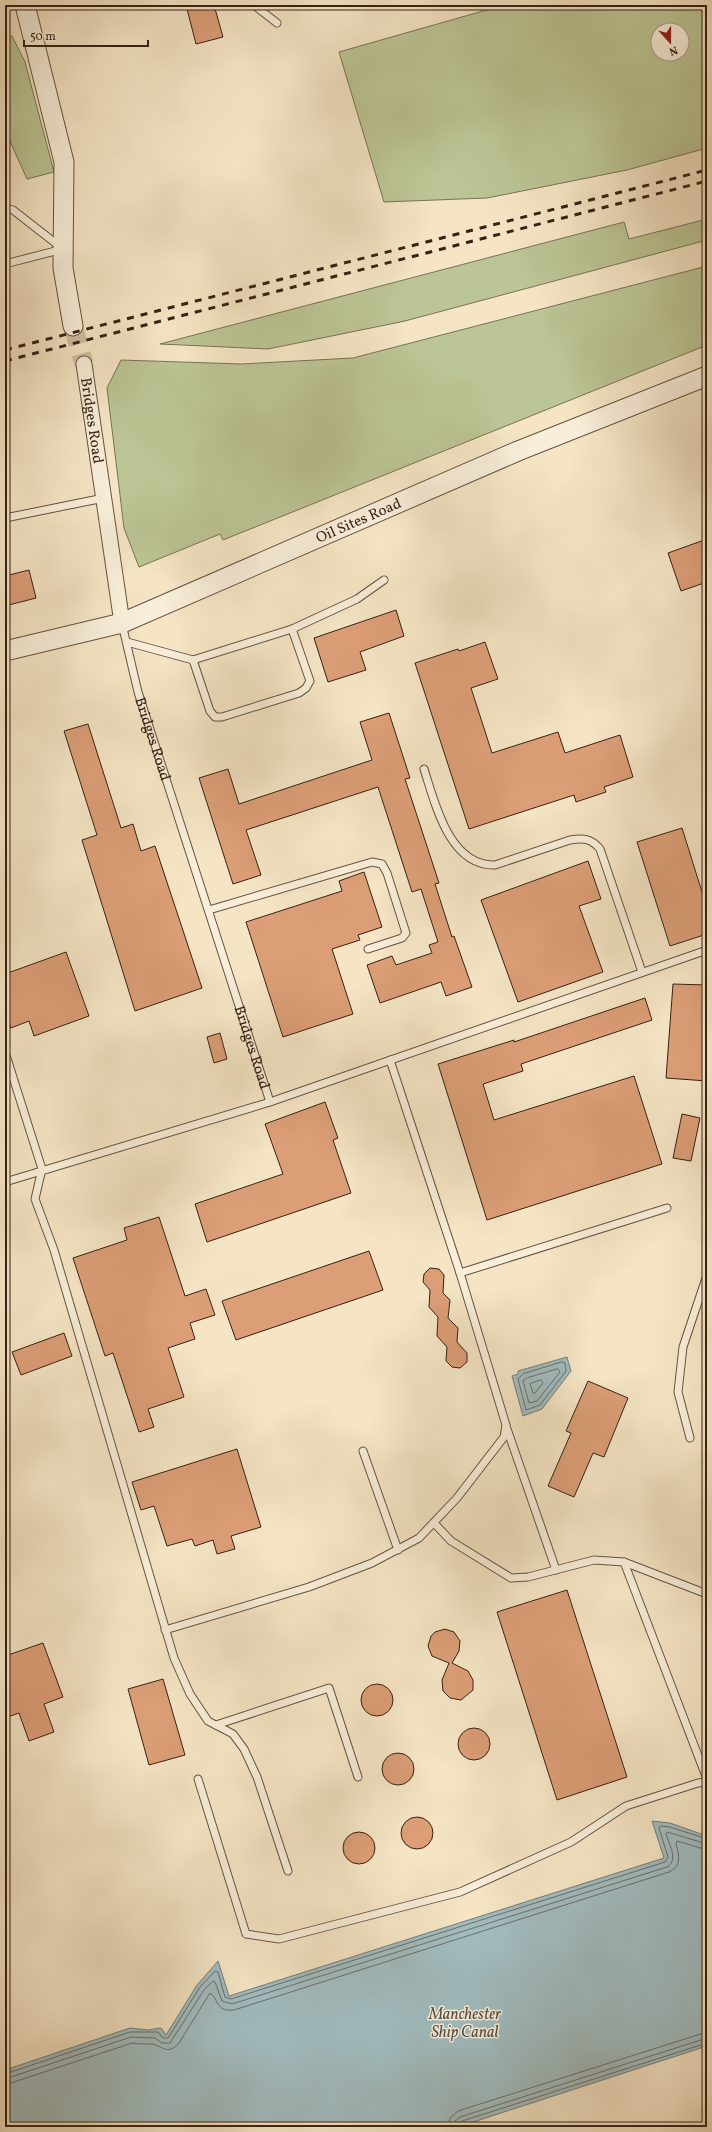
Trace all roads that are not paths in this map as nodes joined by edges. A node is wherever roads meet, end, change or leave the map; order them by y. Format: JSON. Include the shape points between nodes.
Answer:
{"nodes":[{"id":1,"x":25,"y":5,"type":"edge"},
{"id":2,"x":254,"y":5,"type":"edge"},
{"id":3,"x":277,"y":23,"type":"dead end"},
{"id":4,"x":5,"y":208,"type":"edge"},
{"id":5,"x":63,"y":249,"type":"junction"},
{"id":6,"x":5,"y":264,"type":"edge"},
{"id":7,"x":73,"y":326,"type":"tunnel mouth"},
{"id":8,"x":84,"y":364,"type":"tunnel mouth"},
{"id":9,"x":707,"y":376,"type":"edge"},
{"id":10,"x":104,"y":498,"type":"junction"},
{"id":11,"x":5,"y":518,"type":"edge"},
{"id":12,"x":384,"y":580,"type":"dead end"},
{"id":13,"x":122,"y":623,"type":"junction"},
{"id":14,"x":292,"y":629,"type":"junction"},
{"id":15,"x":127,"y":642,"type":"junction"},
{"id":16,"x":5,"y":651,"type":"edge"},
{"id":17,"x":193,"y":660,"type":"junction"},
{"id":18,"x":424,"y":769,"type":"dead end"},
{"id":19,"x":209,"y":910,"type":"junction"},
{"id":20,"x":368,"y":950,"type":"dead end"},
{"id":21,"x":707,"y":950,"type":"edge"},
{"id":22,"x":642,"y":972,"type":"junction"},
{"id":23,"x":5,"y":1052,"type":"edge"},
{"id":24,"x":390,"y":1060,"type":"junction"},
{"id":25,"x":270,"y":1102,"type":"junction"},
{"id":26,"x":42,"y":1169,"type":"junction"},
{"id":27,"x":5,"y":1182,"type":"edge"},
{"id":28,"x":667,"y":1208,"type":"dead end"},
{"id":29,"x":460,"y":1273,"type":"junction"},
{"id":30,"x":707,"y":1275,"type":"edge"},
{"id":31,"x":506,"y":1425,"type":"junction"},
{"id":32,"x":690,"y":1438,"type":"dead end"},
{"id":33,"x":363,"y":1451,"type":"dead end"},
{"id":34,"x":434,"y":1523,"type":"junction"},
{"id":35,"x":398,"y":1550,"type":"junction"},
{"id":36,"x":624,"y":1562,"type":"junction"},
{"id":37,"x":556,"y":1570,"type":"junction"},
{"id":38,"x":707,"y":1594,"type":"edge"},
{"id":39,"x":165,"y":1630,"type":"junction"},
{"id":40,"x":216,"y":1725,"type":"junction"},
{"id":41,"x":358,"y":1777,"type":"dead end"},
{"id":42,"x":198,"y":1779,"type":"dead end"},
{"id":43,"x":707,"y":1779,"type":"edge"},
{"id":44,"x":707,"y":1782,"type":"edge"},
{"id":45,"x":288,"y":1871,"type":"dead end"}],
"edges":[{"from":1,"to":5,"type":"street","via":[[64,162]]},
{"from":2,"to":3,"type":"lane"},
{"from":4,"to":5,"type":"lane","via":[[13,210]]},
{"from":5,"to":6,"type":"lane"},
{"from":5,"to":7,"type":"street","via":[[62,268]]},
{"from":8,"to":10,"type":"street","name":"Bridges Road"},
{"from":9,"to":13,"type":"street","name":"Oil Sites Road","via":[[518,451]]},
{"from":10,"to":11,"type":"lane"},
{"from":10,"to":13,"type":"street","name":"Bridges Road"},
{"from":12,"to":14,"type":"lane","via":[[357,599]]},
{"from":13,"to":15,"type":"lane","name":"Bridges Road"},
{"from":13,"to":16,"type":"street","name":"Oil Sites Road"},
{"from":14,"to":17,"type":"lane"},
{"from":14,"to":17,"type":"lane","via":[[310,681],[306,688],[299,693],[236,713],[215,717],[210,711]]},
{"from":15,"to":17,"type":"lane"},
{"from":15,"to":19,"type":"lane","name":"Bridges Road","via":[[138,692]]},
{"from":18,"to":22,"type":"lane","via":[[446,832],[474,861],[484,865],[495,865],[570,840],[582,838],[593,841],[600,849]]},
{"from":19,"to":20,"type":"lane","via":[[372,862],[382,864],[406,934],[402,938]]},
{"from":19,"to":25,"type":"lane","name":"Bridges Road"},
{"from":21,"to":22,"type":"lane"},
{"from":22,"to":24,"type":"lane"},
{"from":23,"to":26,"type":"lane"},
{"from":24,"to":25,"type":"lane"},
{"from":24,"to":29,"type":"lane"},
{"from":25,"to":26,"type":"lane"},
{"from":26,"to":27,"type":"lane"},
{"from":26,"to":39,"type":"lane","via":[[35,1199],[54,1250]]},
{"from":28,"to":29,"type":"lane"},
{"from":29,"to":31,"type":"lane"},
{"from":30,"to":32,"type":"lane","via":[[683,1347],[678,1392]]},
{"from":31,"to":34,"type":"lane","via":[[504,1437],[457,1498]]},
{"from":31,"to":37,"type":"lane"},
{"from":33,"to":35,"type":"lane"},
{"from":34,"to":35,"type":"lane","via":[[419,1538]]},
{"from":34,"to":37,"type":"lane","via":[[451,1541],[511,1578]]},
{"from":35,"to":39,"type":"lane","via":[[372,1563],[309,1587]]},
{"from":36,"to":37,"type":"lane","via":[[594,1560]]},
{"from":36,"to":38,"type":"lane"},
{"from":36,"to":43,"type":"lane"},
{"from":39,"to":40,"type":"lane","via":[[190,1694],[208,1721]]},
{"from":40,"to":41,"type":"lane","via":[[329,1688]]},
{"from":40,"to":45,"type":"lane","via":[[232,1734],[244,1749],[257,1777]]},
{"from":42,"to":44,"type":"lane","via":[[246,1934],[279,1939],[460,1892],[571,1842],[626,1806]]}]}
